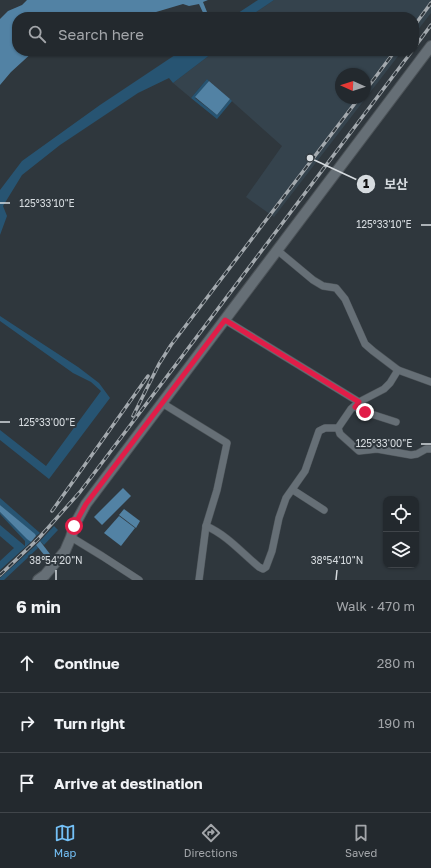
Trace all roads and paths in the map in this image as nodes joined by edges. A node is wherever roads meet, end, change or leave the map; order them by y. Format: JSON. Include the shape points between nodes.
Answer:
{"nodes":[{"id":1,"x":431,"y":46,"type":"edge"},
{"id":2,"x":277,"y":250,"type":"junction"},
{"id":3,"x":225,"y":320,"type":"junction"},
{"id":4,"x":398,"y":370,"type":"junction"},
{"id":5,"x":431,"y":382,"type":"edge"},
{"id":6,"x":162,"y":402,"type":"junction"},
{"id":7,"x":357,"y":405,"type":"junction"},
{"id":8,"x":396,"y":422,"type":"dead end"},
{"id":9,"x":338,"y":428,"type":"junction"},
{"id":10,"x":431,"y":449,"type":"edge"},
{"id":11,"x":293,"y":490,"type":"junction"},
{"id":12,"x":324,"y":510,"type":"dead end"},
{"id":13,"x":206,"y":526,"type":"junction"},
{"id":14,"x":71,"y":537,"type":"junction"},
{"id":15,"x":38,"y":580,"type":"edge"},
{"id":16,"x":139,"y":580,"type":"edge"},
{"id":17,"x":199,"y":580,"type":"edge"}],
"edges":[{"from":1,"to":2,"type":"main road"},
{"from":2,"to":3,"type":"main road"},
{"from":2,"to":4,"type":"street","via":[[313,280],[323,286],[336,288],[345,300],[366,344]]},
{"from":3,"to":6,"type":"main road"},
{"from":3,"to":7,"type":"street"},
{"from":4,"to":5,"type":"street"},
{"from":4,"to":7,"type":"street","via":[[384,389]]},
{"from":6,"to":13,"type":"street","via":[[226,443],[217,490]]},
{"from":6,"to":14,"type":"main road","via":[[86,504]]},
{"from":7,"to":8,"type":"street","via":[[365,412]]},
{"from":7,"to":9,"type":"street","via":[[351,409]]},
{"from":9,"to":10,"type":"street","via":[[340,434],[359,451],[377,449],[411,455]]},
{"from":9,"to":11,"type":"street","via":[[325,428],[319,431],[305,471]]},
{"from":11,"to":12,"type":"street"},
{"from":11,"to":13,"type":"street","via":[[286,498],[272,551],[263,569],[217,531]]},
{"from":13,"to":17,"type":"street"},
{"from":14,"to":15,"type":"main road","via":[[65,551]]},
{"from":14,"to":16,"type":"street"}]}
